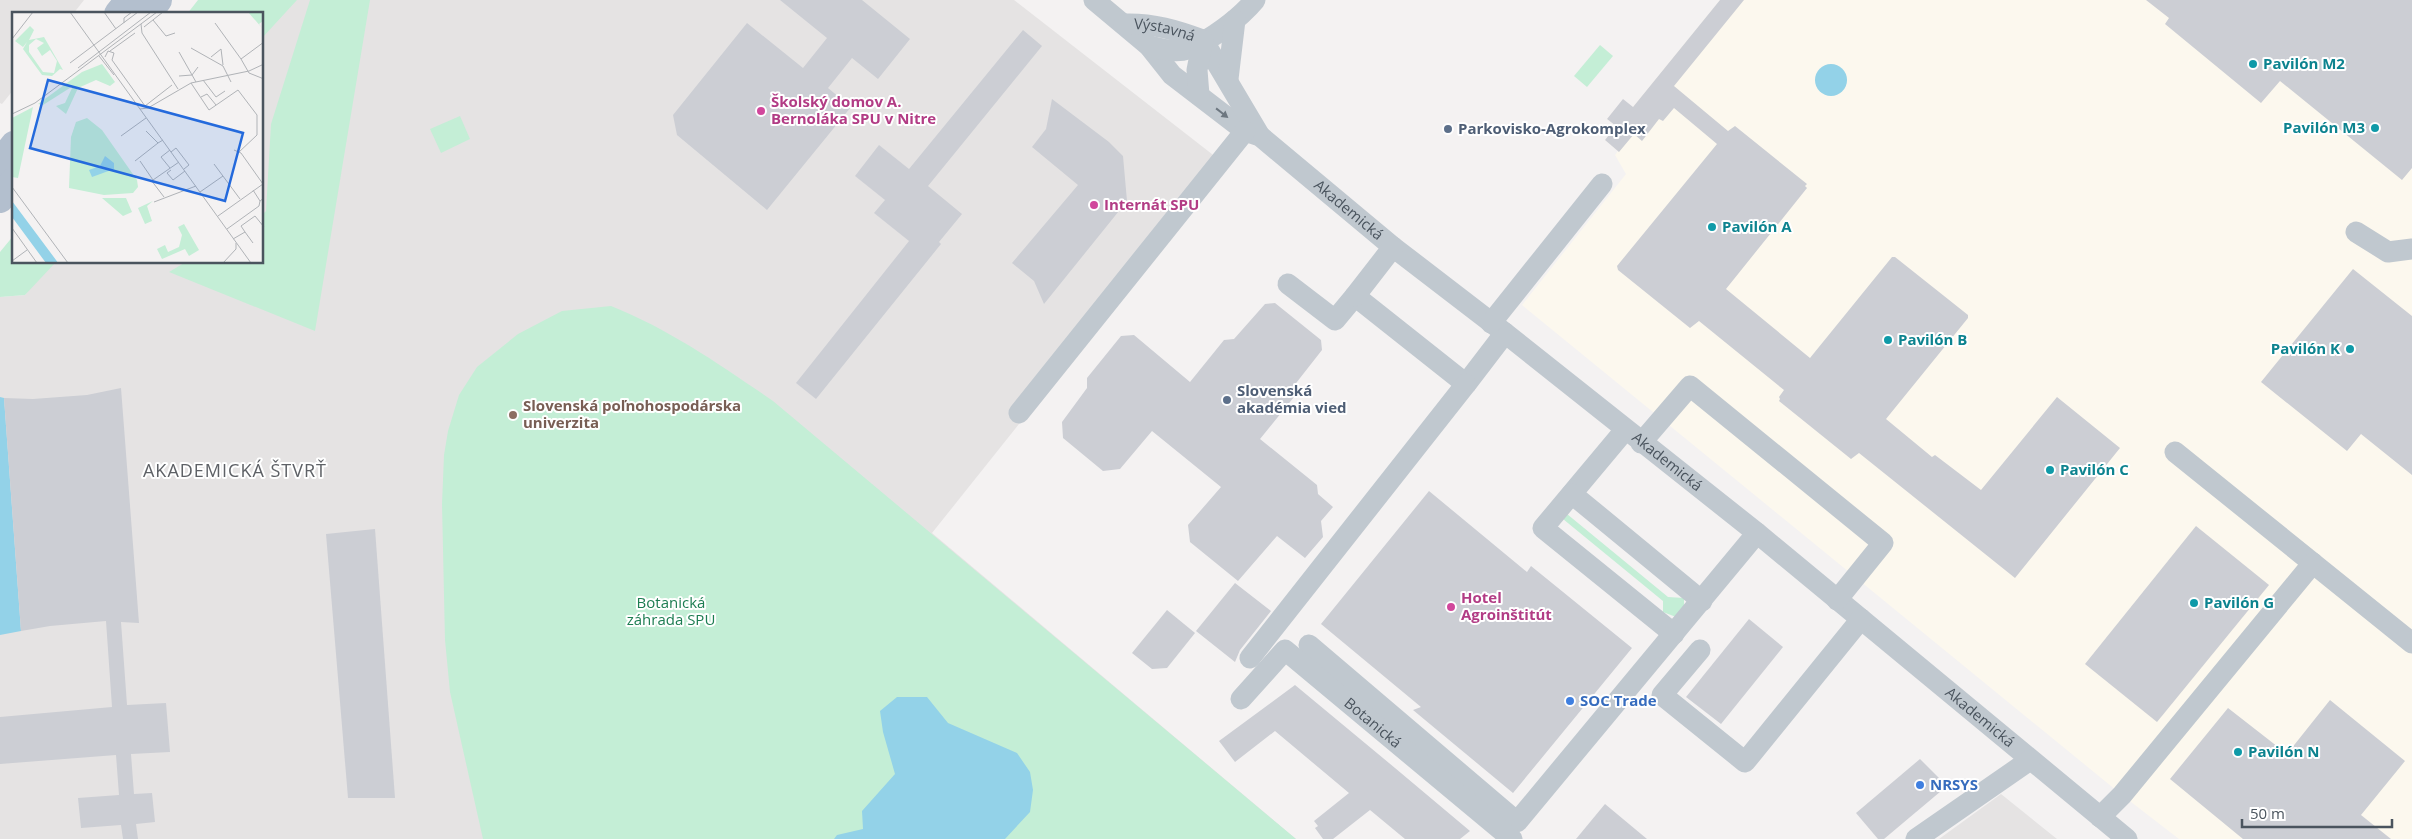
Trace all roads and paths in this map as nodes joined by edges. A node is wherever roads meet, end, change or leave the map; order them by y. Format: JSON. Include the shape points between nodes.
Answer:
{"nodes":[{"id":1,"x":129,"y":0,"type":"edge"},
{"id":2,"x":158,"y":0,"type":"edge"},
{"id":3,"x":1094,"y":0,"type":"edge"},
{"id":4,"x":1255,"y":0,"type":"edge"},
{"id":5,"x":120,"y":12,"type":"edge"},
{"id":6,"x":149,"y":12,"type":"edge"},
{"id":7,"x":1235,"y":20,"type":"junction"},
{"id":8,"x":1124,"y":24,"type":"junction"},
{"id":9,"x":1203,"y":40,"type":"junction"},
{"id":10,"x":1149,"y":46,"type":"junction"},
{"id":11,"x":1228,"y":79,"type":"junction"},
{"id":12,"x":1199,"y":95,"type":"junction"},
{"id":13,"x":1252,"y":134,"type":"junction"},
{"id":14,"x":12,"y":148,"type":"edge"},
{"id":15,"x":0,"y":163,"type":"edge"},
{"id":16,"x":12,"y":184,"type":"edge"},
{"id":17,"x":1602,"y":184,"type":"dead end"},
{"id":18,"x":0,"y":199,"type":"edge"},
{"id":19,"x":2356,"y":232,"type":"dead end"},
{"id":20,"x":1393,"y":247,"type":"junction"},
{"id":21,"x":2412,"y":250,"type":"edge"},
{"id":22,"x":1288,"y":284,"type":"dead end"},
{"id":23,"x":1355,"y":296,"type":"junction"},
{"id":24,"x":1498,"y":328,"type":"junction"},
{"id":25,"x":1466,"y":384,"type":"junction"},
{"id":26,"x":1019,"y":413,"type":"dead end"},
{"id":27,"x":1633,"y":437,"type":"junction"},
{"id":28,"x":2175,"y":452,"type":"dead end"},
{"id":29,"x":1572,"y":494,"type":"junction"},
{"id":30,"x":1757,"y":533,"type":"junction"},
{"id":31,"x":2313,"y":563,"type":"junction"},
{"id":32,"x":1837,"y":600,"type":"junction"},
{"id":33,"x":1702,"y":601,"type":"junction"},
{"id":34,"x":1861,"y":620,"type":"junction"},
{"id":35,"x":1674,"y":634,"type":"junction"},
{"id":36,"x":2412,"y":644,"type":"edge"},
{"id":37,"x":1309,"y":645,"type":"dead end"},
{"id":38,"x":1700,"y":650,"type":"dead end"},
{"id":39,"x":1250,"y":658,"type":"dead end"},
{"id":40,"x":1241,"y":699,"type":"dead end"},
{"id":41,"x":2030,"y":760,"type":"junction"},
{"id":42,"x":2100,"y":817,"type":"junction"},
{"id":43,"x":1512,"y":839,"type":"edge"},
{"id":44,"x":1916,"y":839,"type":"edge"},
{"id":45,"x":2127,"y":839,"type":"edge"}],
"edges":[{"from":1,"to":5,"type":"main road"},
{"from":2,"to":6,"type":"main road"},
{"from":3,"to":8,"type":"street"},
{"from":4,"to":7,"type":"street","name":"Výstavná"},
{"from":7,"to":9,"type":"street","name":"Výstavná"},
{"from":7,"to":11,"type":"street"},
{"from":8,"to":9,"type":"street","name":"Výstavná","via":[[1167,27]]},
{"from":8,"to":10,"type":"street"},
{"from":9,"to":10,"type":"street","name":"Výstavná","via":[[1186,49]]},
{"from":9,"to":11,"type":"street"},
{"from":9,"to":12,"type":"street","via":[[1197,70]]},
{"from":10,"to":12,"type":"street","name":"Akademická","via":[[1172,74]]},
{"from":11,"to":13,"type":"street"},
{"from":12,"to":13,"type":"street","name":"Akademická","one_way":true},
{"from":13,"to":20,"type":"street","name":"Akademická"},
{"from":13,"to":26,"type":"street"},
{"from":14,"to":15,"type":"main road"},
{"from":16,"to":18,"type":"main road"},
{"from":17,"to":24,"type":"street"},
{"from":19,"to":21,"type":"street","via":[[2388,252]]},
{"from":20,"to":23,"type":"street"},
{"from":20,"to":24,"type":"street","name":"Akademická"},
{"from":22,"to":23,"type":"street","via":[[1335,320]]},
{"from":23,"to":25,"type":"street"},
{"from":24,"to":25,"type":"street"},
{"from":24,"to":27,"type":"street","name":"Akademická"},
{"from":25,"to":39,"type":"street"},
{"from":27,"to":29,"type":"street"},
{"from":27,"to":30,"type":"street","name":"Akademická"},
{"from":27,"to":32,"type":"street","via":[[1690,386],[1883,543]]},
{"from":28,"to":31,"type":"street"},
{"from":29,"to":33,"type":"street"},
{"from":29,"to":35,"type":"street","via":[[1543,528]]},
{"from":30,"to":32,"type":"street","name":"Akademická"},
{"from":30,"to":33,"type":"street"},
{"from":31,"to":36,"type":"street"},
{"from":31,"to":42,"type":"street","via":[[2122,795]]},
{"from":32,"to":34,"type":"street","name":"Akademická"},
{"from":33,"to":35,"type":"street"},
{"from":34,"to":38,"type":"street","via":[[1745,762],[1662,695]]},
{"from":34,"to":41,"type":"street","name":"Akademická"},
{"from":35,"to":37,"type":"street","via":[[1517,822]]},
{"from":40,"to":43,"type":"street","name":"Botanická","via":[[1285,650]]},
{"from":41,"to":42,"type":"street","name":"Akademická"},
{"from":41,"to":44,"type":"street"},
{"from":42,"to":45,"type":"street","name":"Akademická"}]}
